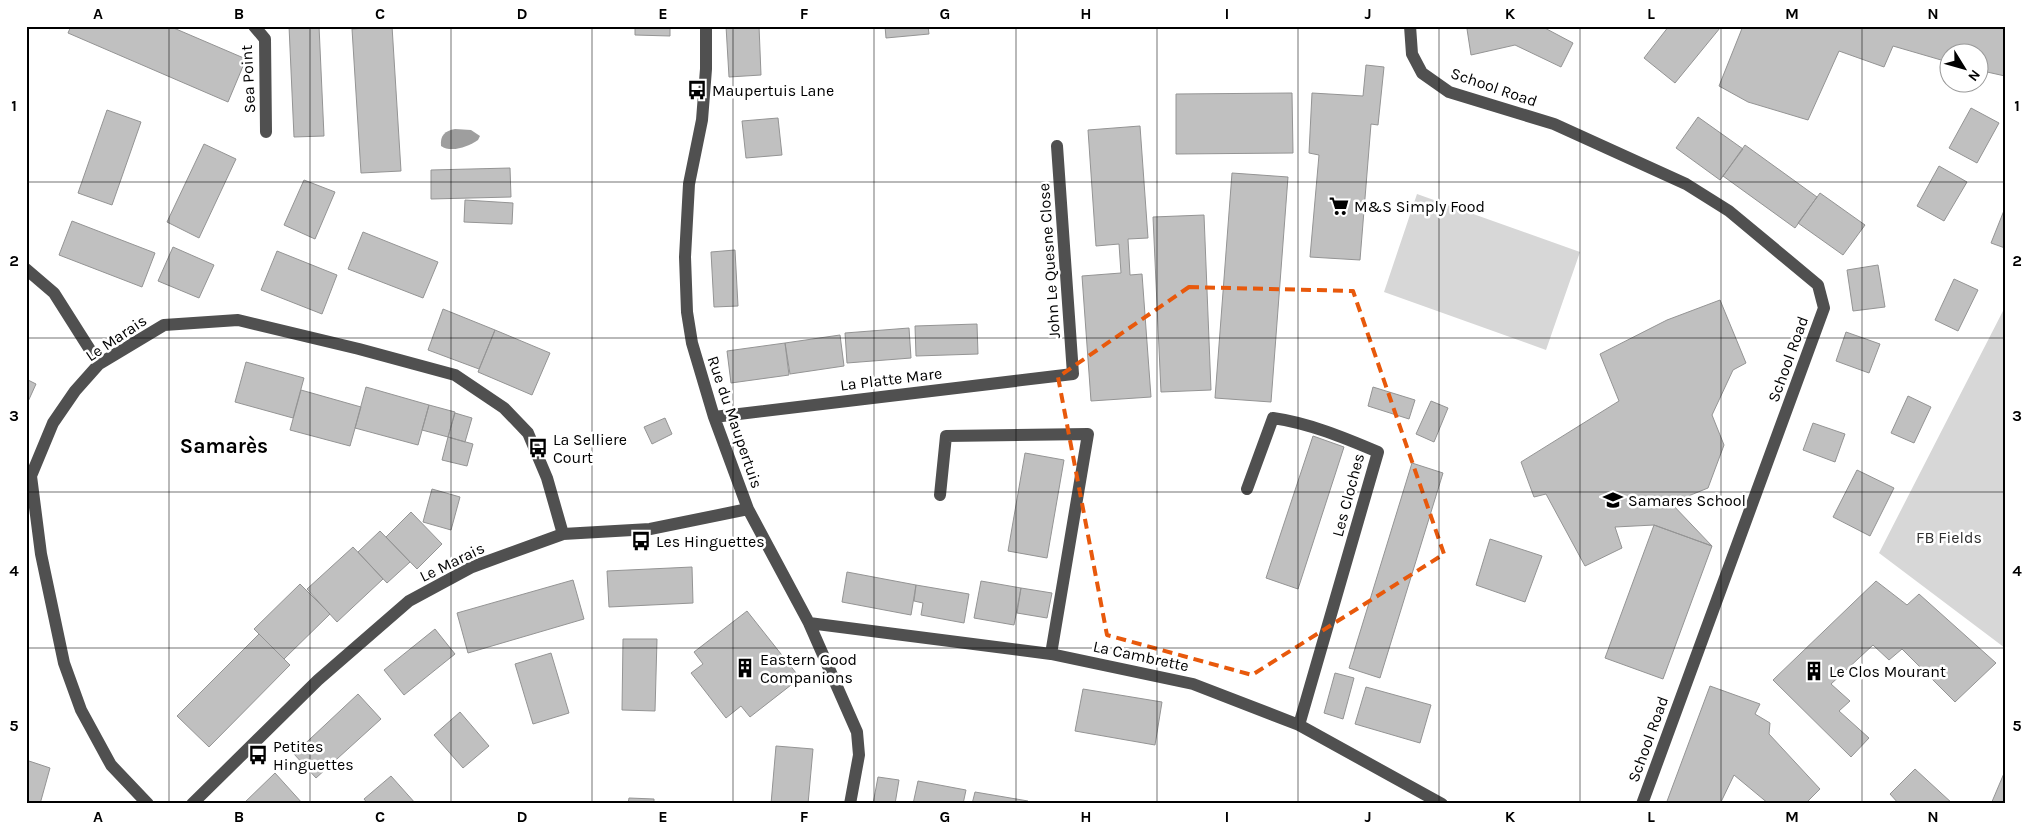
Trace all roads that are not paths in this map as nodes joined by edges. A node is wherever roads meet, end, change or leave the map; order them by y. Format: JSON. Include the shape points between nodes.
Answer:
{"nodes":[{"id":1,"x":254,"y":26,"type":"edge"},
{"id":2,"x":706,"y":26,"type":"edge"},
{"id":3,"x":1410,"y":26,"type":"edge"},
{"id":4,"x":266,"y":132,"type":"dead end"},
{"id":5,"x":1057,"y":146,"type":"dead end"},
{"id":6,"x":26,"y":269,"type":"edge"},
{"id":7,"x":99,"y":364,"type":"junction"},
{"id":8,"x":1073,"y":374,"type":"joint"},
{"id":9,"x":714,"y":417,"type":"junction"},
{"id":10,"x":1247,"y":489,"type":"dead end"},
{"id":11,"x":940,"y":495,"type":"dead end"},
{"id":12,"x":748,"y":509,"type":"junction"},
{"id":13,"x":564,"y":534,"type":"junction"},
{"id":14,"x":809,"y":623,"type":"junction"},
{"id":15,"x":1051,"y":654,"type":"junction"},
{"id":16,"x":1299,"y":725,"type":"junction"},
{"id":17,"x":148,"y":804,"type":"edge"},
{"id":18,"x":192,"y":804,"type":"edge"},
{"id":19,"x":850,"y":804,"type":"edge"},
{"id":20,"x":1442,"y":804,"type":"edge"},
{"id":21,"x":1642,"y":804,"type":"edge"}],
"edges":[{"from":1,"to":4,"type":"street","name":"Sea Point","via":[[264,40]]},
{"from":2,"to":9,"type":"street","name":"Rue du Maupertuis","via":[[705,86],[702,120],[689,184],[685,265],[692,342]]},
{"from":3,"to":21,"type":"street","name":"School Road","via":[[1412,54],[1422,74],[1449,92],[1554,124],[1686,184],[1729,211],[1818,285],[1824,308]]},
{"from":5,"to":8,"type":"street","name":"John Le Quesne Close"},
{"from":6,"to":7,"type":"street","via":[[54,293]]},
{"from":7,"to":13,"type":"street","name":"Le Marais","via":[[164,325],[238,320],[455,374],[504,408],[528,433],[547,478]]},
{"from":7,"to":17,"type":"street","name":"Le Marais","via":[[53,423],[31,476],[43,563],[64,663],[80,710],[111,765]]},
{"from":8,"to":9,"type":"street","name":"La Platte Mare"},
{"from":9,"to":12,"type":"street","name":"Rue du Maupertuis"},
{"from":10,"to":16,"type":"street","name":"Les Cloches","via":[[1273,418],[1345,438],[1378,452]]},
{"from":11,"to":15,"type":"street","via":[[946,436],[1088,434]]},
{"from":12,"to":13,"type":"street","name":"Le Marais","via":[[650,529]]},
{"from":12,"to":14,"type":"street","name":"Rue du Maupertuis"},
{"from":13,"to":18,"type":"street","name":"Le Marais","via":[[472,567],[408,602],[318,680]]},
{"from":14,"to":15,"type":"street","name":"La Cambrette"},
{"from":14,"to":19,"type":"street","name":"Rue du Maupertuis","via":[[857,732],[859,755]]},
{"from":15,"to":16,"type":"street","name":"La Cambrette","via":[[1193,684]]},
{"from":16,"to":20,"type":"street","name":"La Cambrette"}]}
